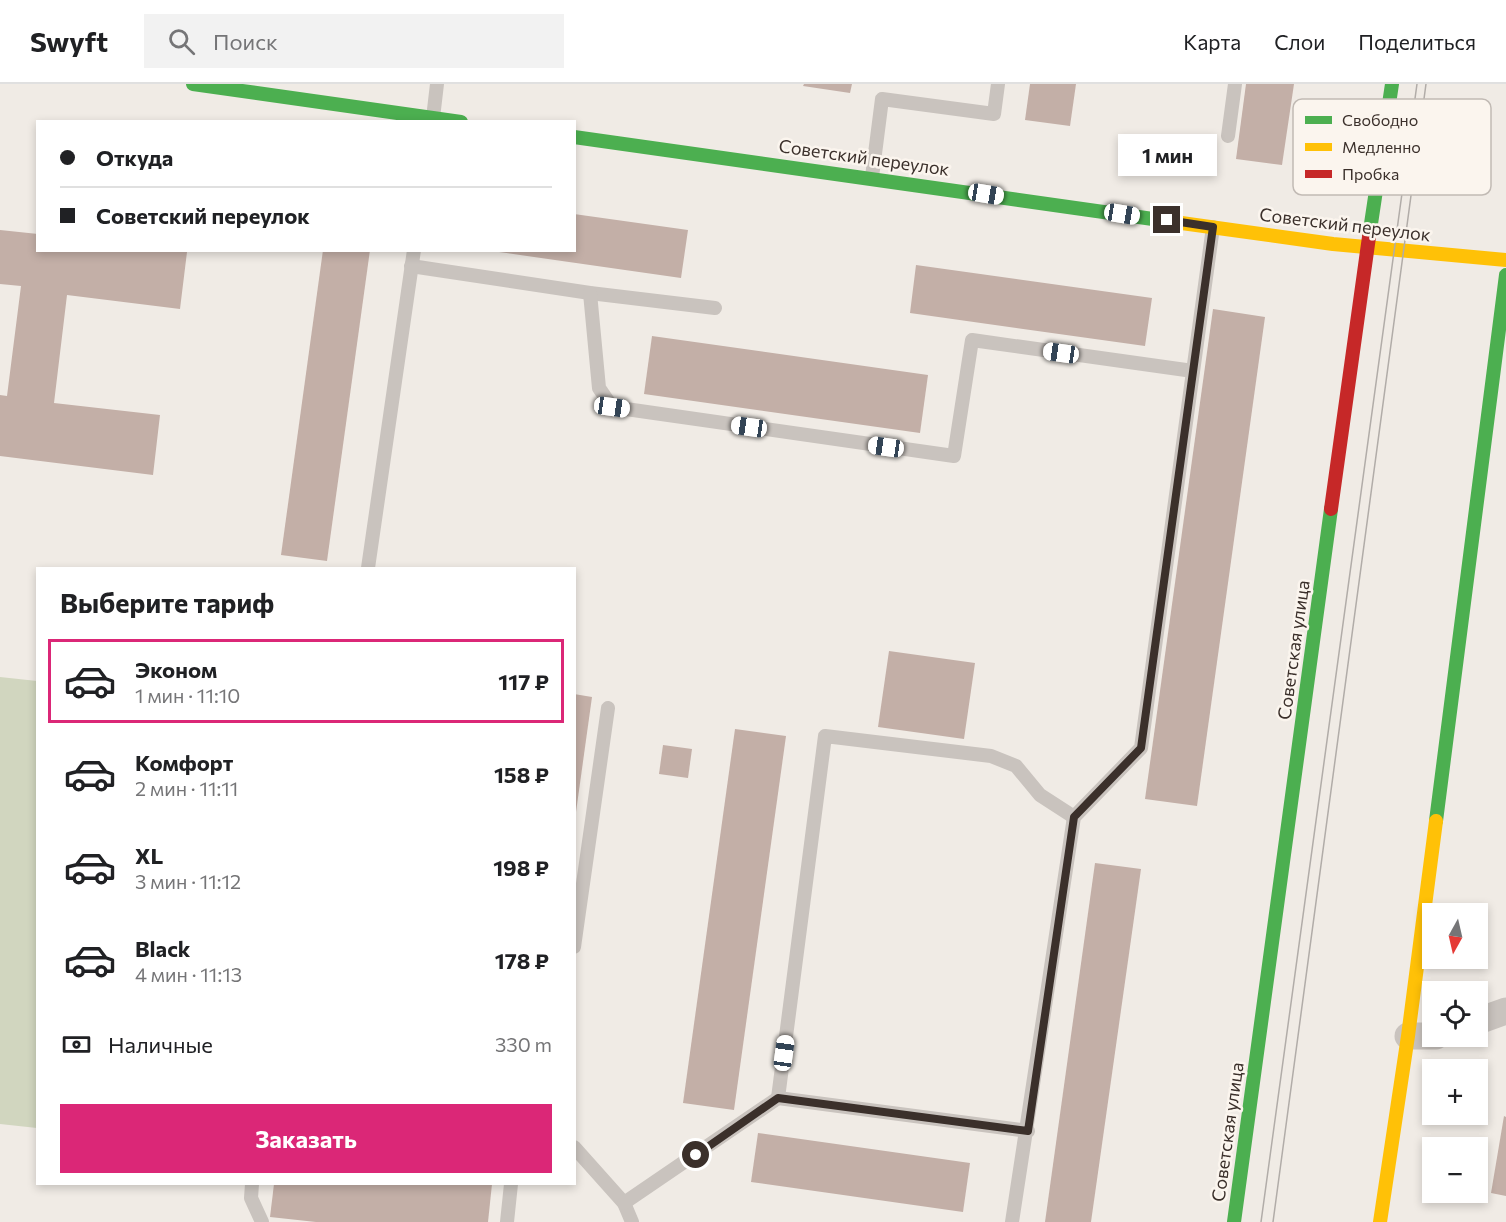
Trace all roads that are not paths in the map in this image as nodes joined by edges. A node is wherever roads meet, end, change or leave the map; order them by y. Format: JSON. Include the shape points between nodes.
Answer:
{"nodes":[{"id":1,"x":193,"y":84,"type":"edge"},
{"id":2,"x":437,"y":84,"type":"edge"},
{"id":3,"x":884,"y":84,"type":"edge"},
{"id":4,"x":998,"y":84,"type":"edge"},
{"id":5,"x":1235,"y":84,"type":"edge"},
{"id":6,"x":1392,"y":84,"type":"edge"},
{"id":7,"x":882,"y":99,"type":"junction"},
{"id":8,"x":1390,"y":99,"type":"edge"},
{"id":9,"x":432,"y":120,"type":"edge"},
{"id":10,"x":1228,"y":136,"type":"dead end"},
{"id":11,"x":576,"y":137,"type":"edge"},
{"id":12,"x":872,"y":177,"type":"junction"},
{"id":13,"x":1375,"y":195,"type":"edge"},
{"id":14,"x":1213,"y":227,"type":"junction"},
{"id":15,"x":1367,"y":248,"type":"junction"},
{"id":16,"x":414,"y":252,"type":"edge"},
{"id":17,"x":1506,"y":260,"type":"edge"},
{"id":18,"x":411,"y":266,"type":"junction"},
{"id":19,"x":1506,"y":275,"type":"edge"},
{"id":20,"x":590,"y":293,"type":"junction"},
{"id":21,"x":715,"y":308,"type":"dead end"},
{"id":22,"x":1193,"y":371,"type":"junction"},
{"id":23,"x":368,"y":567,"type":"edge"},
{"id":24,"x":608,"y":708,"type":"dead end"},
{"id":25,"x":1074,"y":817,"type":"junction"},
{"id":26,"x":576,"y":933,"type":"edge"},
{"id":27,"x":1506,"y":1011,"type":"edge"},
{"id":28,"x":1488,"y":1017,"type":"edge"},
{"id":29,"x":1408,"y":1036,"type":"junction"},
{"id":30,"x":1422,"y":1036,"type":"edge"},
{"id":31,"x":778,"y":1098,"type":"junction"},
{"id":32,"x":1028,"y":1131,"type":"junction"},
{"id":33,"x":576,"y":1150,"type":"edge"},
{"id":34,"x":252,"y":1185,"type":"edge"},
{"id":35,"x":511,"y":1185,"type":"edge"},
{"id":36,"x":624,"y":1203,"type":"junction"},
{"id":37,"x":262,"y":1222,"type":"edge"},
{"id":38,"x":507,"y":1222,"type":"edge"},
{"id":39,"x":632,"y":1222,"type":"edge"},
{"id":40,"x":1012,"y":1222,"type":"edge"},
{"id":41,"x":1234,"y":1222,"type":"edge"},
{"id":42,"x":1380,"y":1222,"type":"edge"}],
"edges":[{"from":1,"to":9,"type":"main road"},
{"from":2,"to":9,"type":"lane"},
{"from":3,"to":7,"type":"lane"},
{"from":4,"to":7,"type":"lane","via":[[994,114]]},
{"from":5,"to":10,"type":"lane"},
{"from":6,"to":8,"type":"main road","name":"Советская улица"},
{"from":7,"to":12,"type":"lane"},
{"from":11,"to":12,"type":"main road","name":"Советский переулок"},
{"from":12,"to":14,"type":"main road","name":"Советский переулок"},
{"from":13,"to":15,"type":"main road","name":"Советская улица"},
{"from":14,"to":15,"type":"main road","name":"Советский переулок"},
{"from":14,"to":22,"type":"lane"},
{"from":15,"to":17,"type":"main road","name":"Советский переулок"},
{"from":15,"to":41,"type":"main road","name":"Советская улица"},
{"from":16,"to":18,"type":"lane"},
{"from":18,"to":20,"type":"lane"},
{"from":18,"to":23,"type":"lane"},
{"from":19,"to":29,"type":"main road"},
{"from":20,"to":21,"type":"lane"},
{"from":20,"to":22,"type":"lane","via":[[599,388],[612,407],[954,456],[972,340]]},
{"from":22,"to":25,"type":"lane","via":[[1141,748]]},
{"from":24,"to":26,"type":"lane"},
{"from":25,"to":31,"type":"lane","via":[[1040,795],[1016,766],[991,756],[825,736]]},
{"from":25,"to":32,"type":"lane"},
{"from":27,"to":28,"type":"street"},
{"from":29,"to":30,"type":"street"},
{"from":29,"to":42,"type":"main road"},
{"from":31,"to":32,"type":"lane"},
{"from":31,"to":36,"type":"lane"},
{"from":32,"to":40,"type":"lane"},
{"from":33,"to":36,"type":"lane"},
{"from":34,"to":37,"type":"lane","via":[[251,1198]]},
{"from":35,"to":38,"type":"lane"},
{"from":36,"to":39,"type":"lane"}]}
